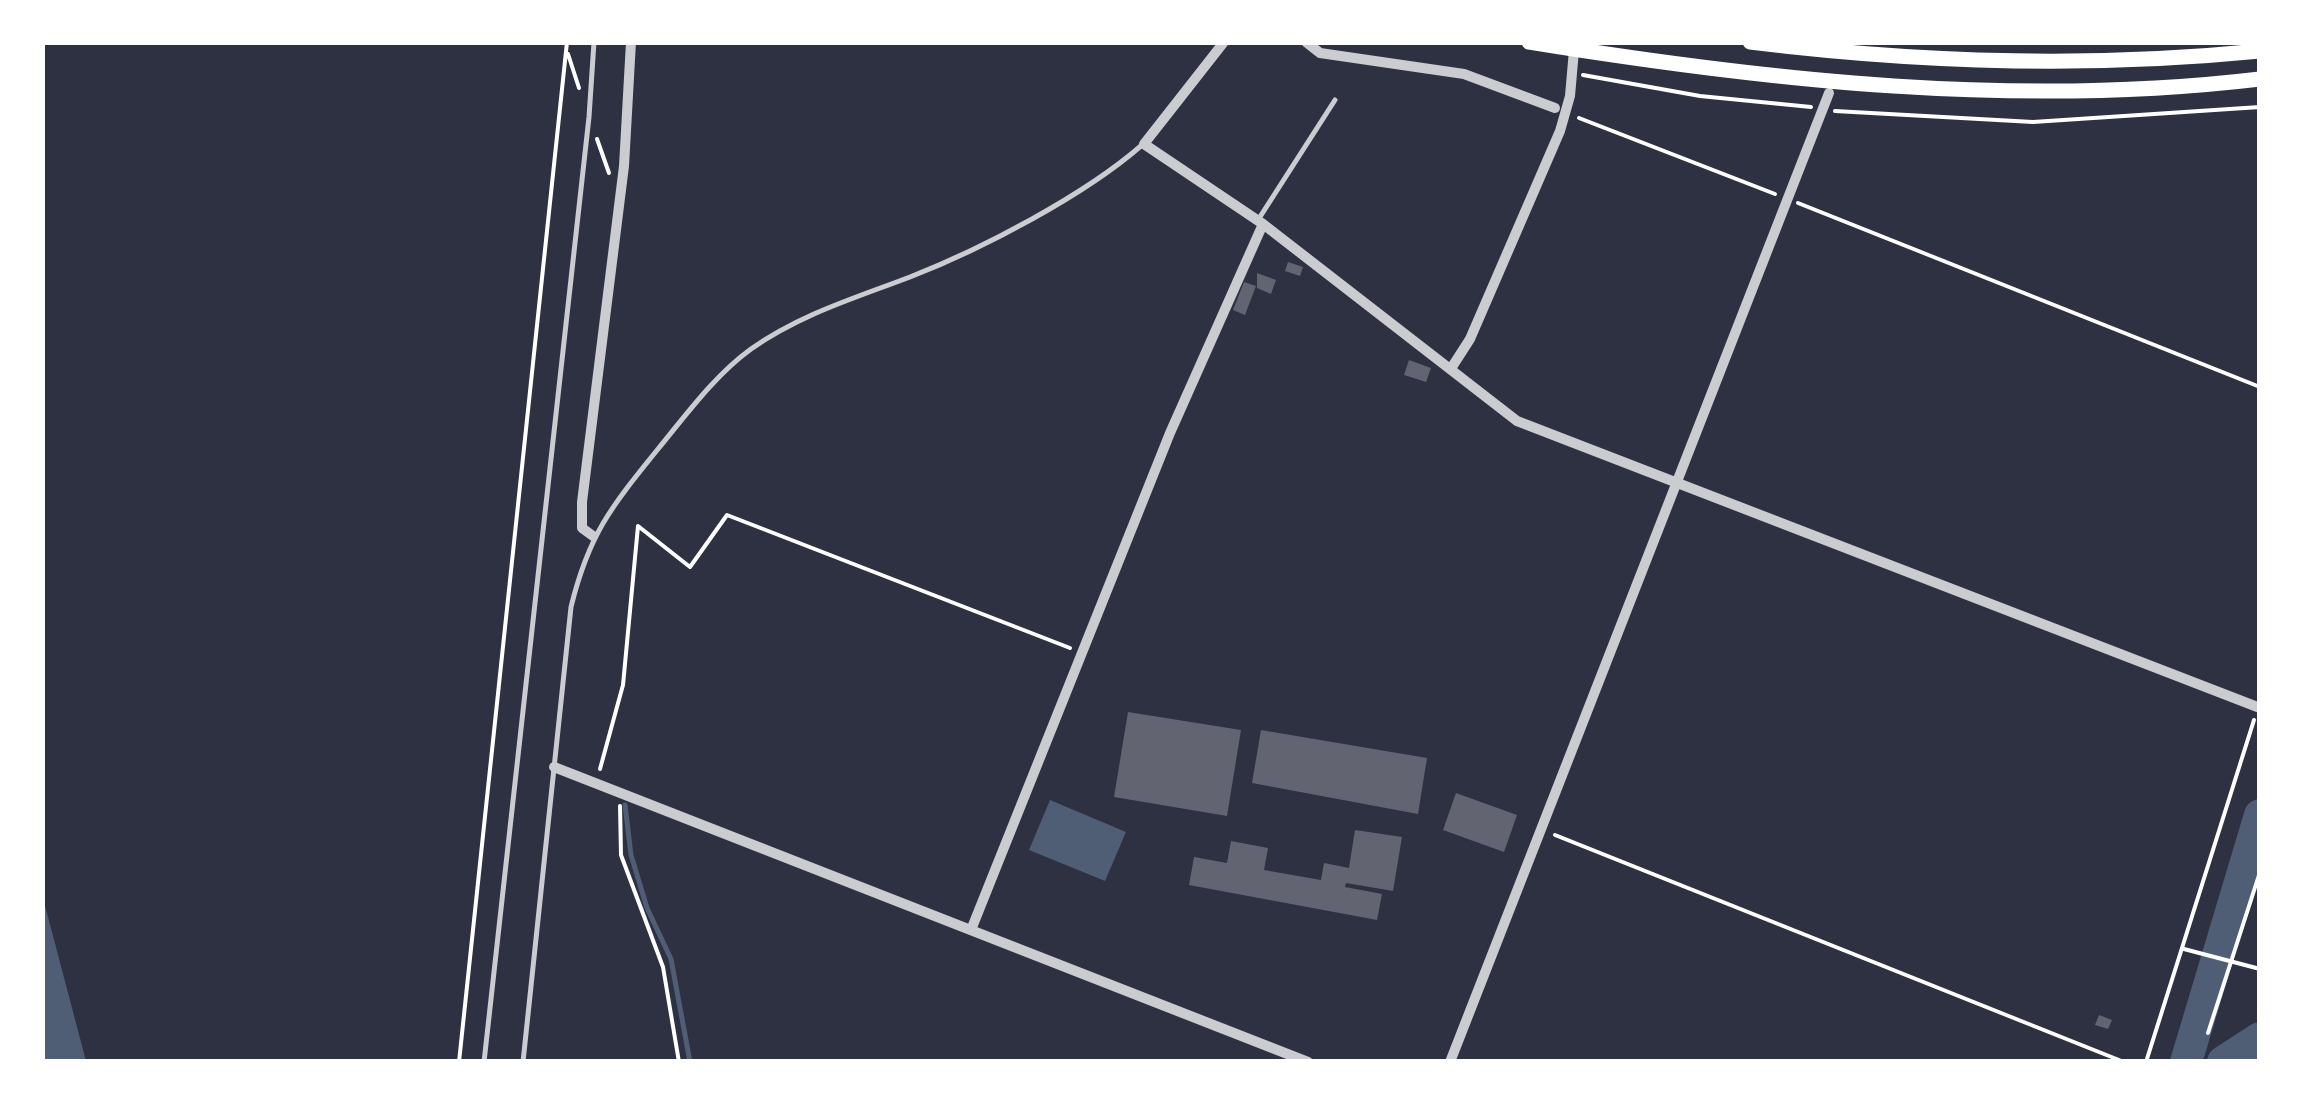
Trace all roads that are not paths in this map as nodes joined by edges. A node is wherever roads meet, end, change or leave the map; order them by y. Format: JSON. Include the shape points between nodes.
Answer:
{"nodes":[{"id":1,"x":594,"y":42,"type":"edge"},
{"id":2,"x":631,"y":42,"type":"edge"},
{"id":3,"x":1224,"y":42,"type":"edge"},
{"id":4,"x":1306,"y":42,"type":"edge"},
{"id":5,"x":1529,"y":42,"type":"edge"},
{"id":6,"x":1750,"y":42,"type":"edge"},
{"id":7,"x":1574,"y":50,"type":"junction"},
{"id":8,"x":2260,"y":51,"type":"edge"},
{"id":9,"x":2260,"y":80,"type":"edge"},
{"id":10,"x":1829,"y":93,"type":"dead end"},
{"id":11,"x":1334,"y":100,"type":"dead end"},
{"id":12,"x":1555,"y":108,"type":"dead end"},
{"id":13,"x":1144,"y":144,"type":"junction"},
{"id":14,"x":1260,"y":222,"type":"junction"},
{"id":15,"x":1452,"y":367,"type":"junction"},
{"id":16,"x":1678,"y":480,"type":"junction"},
{"id":17,"x":593,"y":536,"type":"junction"},
{"id":18,"x":2259,"y":708,"type":"edge"},
{"id":19,"x":554,"y":767,"type":"junction"},
{"id":20,"x":972,"y":930,"type":"junction"},
{"id":21,"x":484,"y":1062,"type":"edge"},
{"id":22,"x":524,"y":1062,"type":"edge"},
{"id":23,"x":1308,"y":1062,"type":"edge"},
{"id":24,"x":1450,"y":1062,"type":"edge"}],
"edges":[{"from":1,"to":21,"type":"lane"},
{"from":2,"to":17,"type":"street","via":[[622,182],[582,502],[582,528]]},
{"from":3,"to":13,"type":"street"},
{"from":4,"to":12,"type":"street","via":[[1320,53],[1464,74]]},
{"from":5,"to":7,"type":"highway"},
{"from":6,"to":8,"type":"highway","via":[[1944,62]]},
{"from":7,"to":9,"type":"highway","via":[[1936,88],[2072,92]]},
{"from":7,"to":15,"type":"street","via":[[1560,132]]},
{"from":10,"to":16,"type":"street"},
{"from":11,"to":14,"type":"lane"},
{"from":13,"to":14,"type":"street"},
{"from":13,"to":17,"type":"lane","via":[[990,240],[824,307],[746,352],[677,426]]},
{"from":14,"to":15,"type":"street"},
{"from":14,"to":20,"type":"street"},
{"from":15,"to":16,"type":"street","via":[[1517,420]]},
{"from":16,"to":18,"type":"street"},
{"from":16,"to":24,"type":"street"},
{"from":17,"to":19,"type":"lane","via":[[571,607]]},
{"from":19,"to":20,"type":"street"},
{"from":19,"to":22,"type":"lane"},
{"from":20,"to":23,"type":"street"}]}
